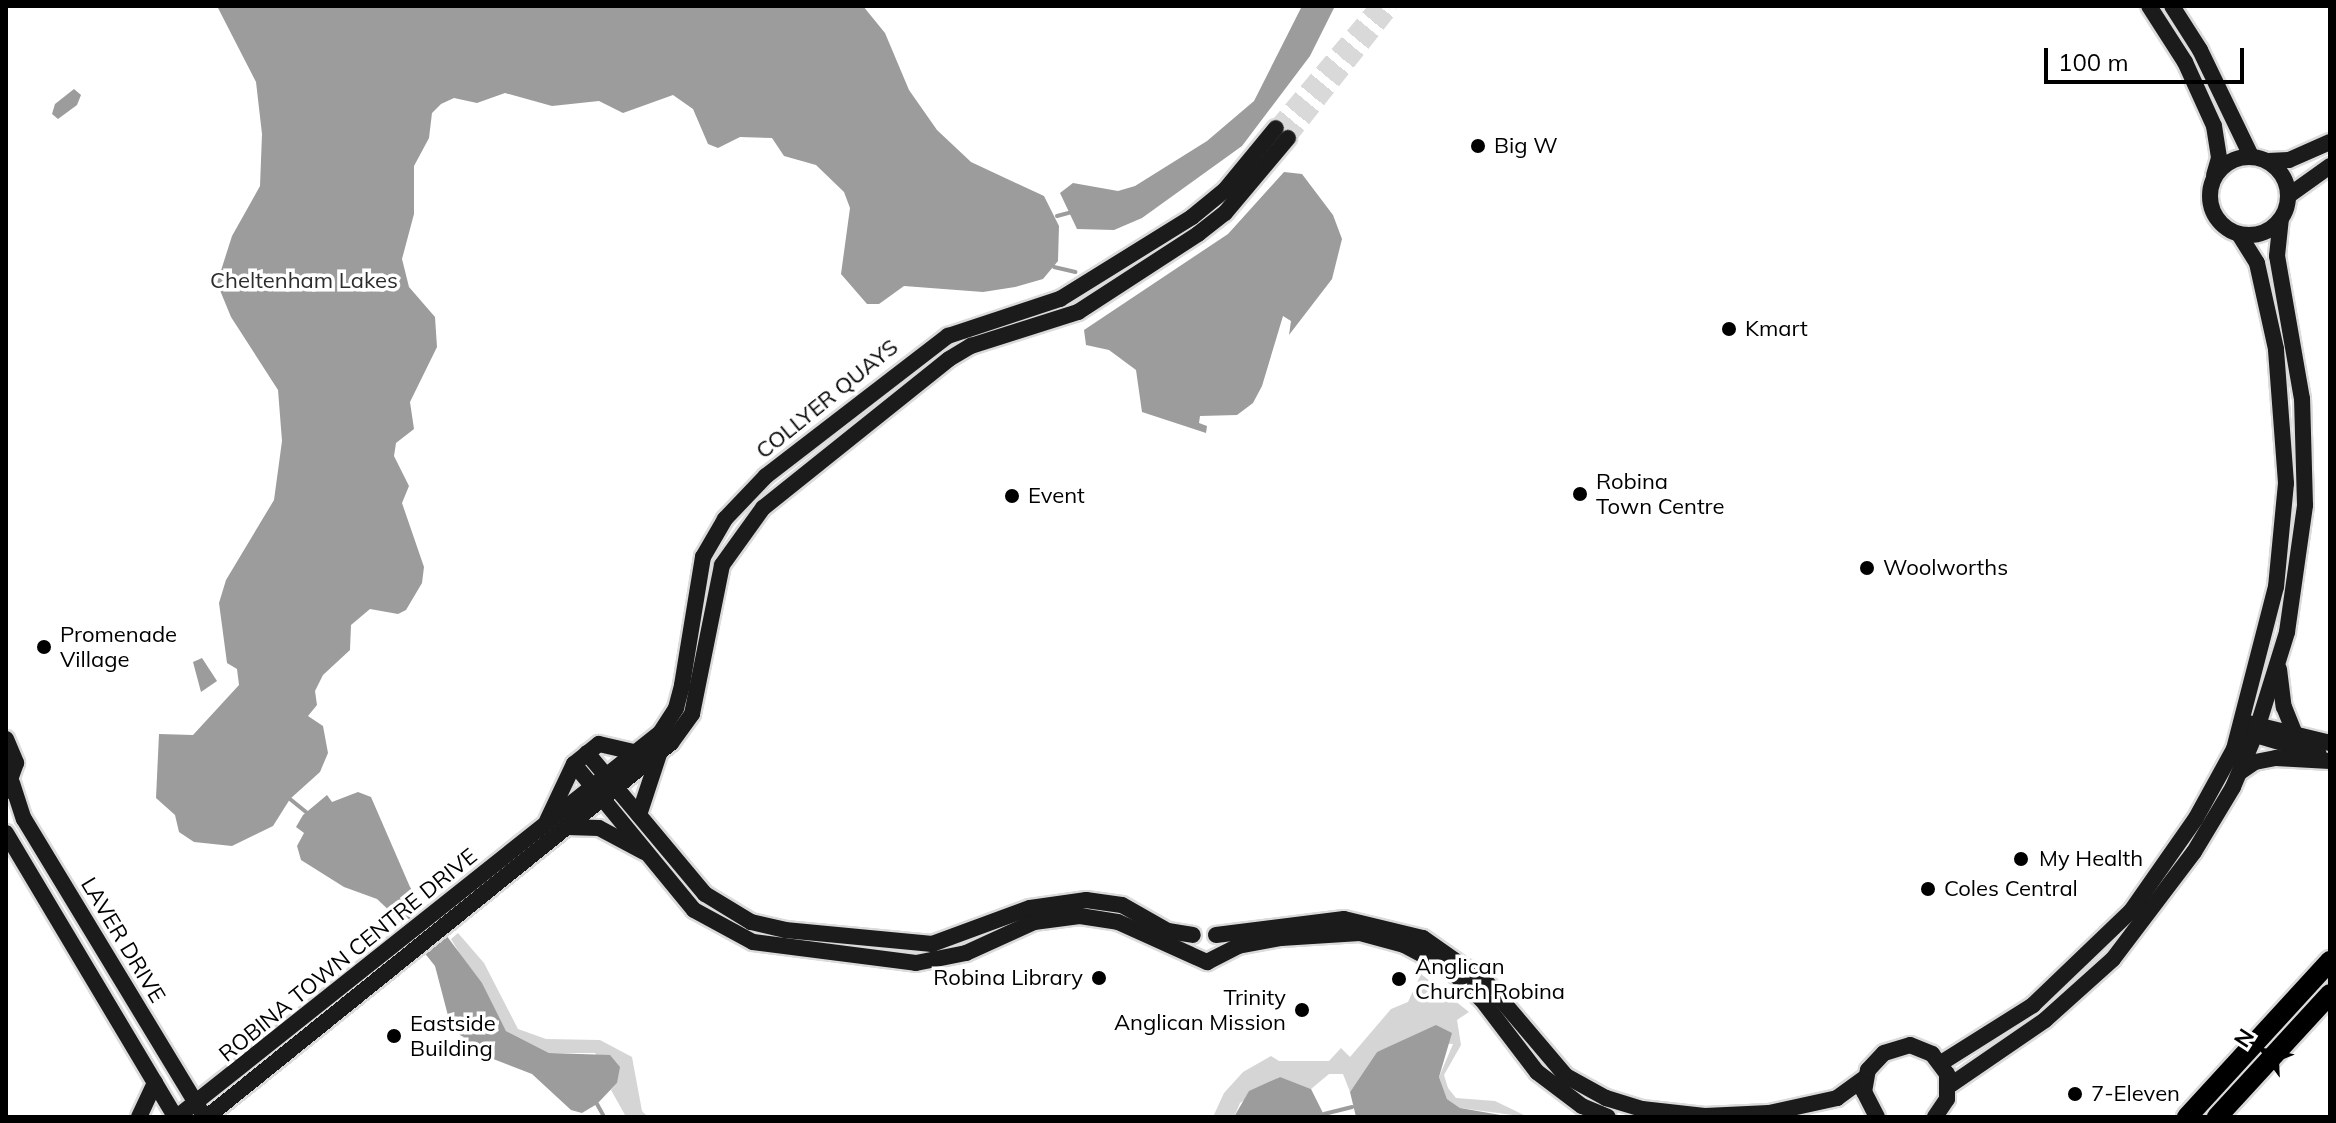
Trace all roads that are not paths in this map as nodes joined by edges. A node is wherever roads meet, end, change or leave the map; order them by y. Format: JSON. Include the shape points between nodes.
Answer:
{"nodes":[{"id":1,"x":2149,"y":6,"type":"edge"},
{"id":2,"x":2172,"y":6,"type":"edge"},
{"id":3,"x":2330,"y":142,"type":"edge"},
{"id":4,"x":2251,"y":156,"type":"junction"},
{"id":5,"x":2268,"y":161,"type":"junction"},
{"id":6,"x":2330,"y":166,"type":"edge"},
{"id":7,"x":2214,"y":177,"type":"junction"},
{"id":8,"x":2288,"y":196,"type":"junction"},
{"id":9,"x":2281,"y":219,"type":"junction"},
{"id":10,"x":2239,"y":234,"type":"junction"},
{"id":11,"x":2279,"y":663,"type":"junction"},
{"id":12,"x":2249,"y":728,"type":"junction"},
{"id":13,"x":2294,"y":732,"type":"junction"},
{"id":14,"x":6,"y":739,"type":"edge"},
{"id":15,"x":2330,"y":743,"type":"edge"},
{"id":16,"x":637,"y":753,"type":"junction"},
{"id":17,"x":660,"y":753,"type":"junction"},
{"id":18,"x":580,"y":758,"type":"junction"},
{"id":19,"x":2330,"y":759,"type":"edge"},
{"id":20,"x":2239,"y":773,"type":"junction"},
{"id":21,"x":9,"y":787,"type":"edge"},
{"id":22,"x":605,"y":787,"type":"junction"},
{"id":23,"x":639,"y":815,"type":"junction"},
{"id":24,"x":545,"y":826,"type":"junction"},
{"id":25,"x":567,"y":827,"type":"junction"},
{"id":26,"x":6,"y":833,"type":"edge"},
{"id":27,"x":649,"y":854,"type":"junction"},
{"id":28,"x":450,"y":911,"type":"junction"},
{"id":29,"x":1193,"y":935,"type":"junction"},
{"id":30,"x":1216,"y":935,"type":"junction"},
{"id":31,"x":1189,"y":952,"type":"junction"},
{"id":32,"x":1218,"y":955,"type":"junction"},
{"id":33,"x":2330,"y":961,"type":"edge"},
{"id":34,"x":2330,"y":994,"type":"edge"},
{"id":35,"x":1941,"y":1063,"type":"junction"},
{"id":36,"x":1865,"y":1078,"type":"junction"},
{"id":37,"x":155,"y":1082,"type":"junction"},
{"id":38,"x":1948,"y":1093,"type":"junction"},
{"id":39,"x":202,"y":1113,"type":"edge"},
{"id":40,"x":1641,"y":1113,"type":"edge"},
{"id":41,"x":139,"y":1117,"type":"edge"},
{"id":42,"x":176,"y":1117,"type":"edge"},
{"id":43,"x":1608,"y":1117,"type":"edge"},
{"id":44,"x":1877,"y":1117,"type":"edge"},
{"id":45,"x":1935,"y":1117,"type":"edge"},
{"id":46,"x":1946,"y":1117,"type":"edge"},
{"id":47,"x":2187,"y":1117,"type":"edge"},
{"id":48,"x":2217,"y":1117,"type":"edge"}],
"edges":[{"from":1,"to":7,"type":"street","via":[[2185,62],[2214,126],[2219,158]]},
{"from":2,"to":4,"type":"street","via":[[2200,50]]},
{"from":3,"to":5,"type":"street","via":[[2289,160]]},
{"from":4,"to":5,"type":"street"},
{"from":4,"to":7,"type":"street","via":[[2229,161]]},
{"from":5,"to":8,"type":"street","via":[[2283,175]]},
{"from":6,"to":8,"type":"street"},
{"from":7,"to":10,"type":"street","via":[[2211,210],[2224,227]]},
{"from":8,"to":9,"type":"street"},
{"from":9,"to":10,"type":"street","via":[[2262,233]]},
{"from":9,"to":11,"type":"street","via":[[2277,256],[2297,359],[2305,466],[2303,537]]},
{"from":10,"to":12,"type":"street","via":[[2257,263],[2276,349],[2286,483],[2276,587]]},
{"from":11,"to":12,"type":"street"},
{"from":11,"to":13,"type":"street","via":[[2284,707]]},
{"from":12,"to":13,"type":"street"},
{"from":12,"to":19,"type":"street"},
{"from":12,"to":20,"type":"street"},
{"from":12,"to":35,"type":"street","via":[[2131,911],[2016,1019]]},
{"from":13,"to":15,"type":"street"},
{"from":14,"to":21,"type":"street","name":"LAVER DRIVE","via":[[16,763]]},
{"from":16,"to":17,"type":"street","name":"COLLYER QUAYS","via":[[676,708],[703,557],[745,495],[893,373],[948,336],[1060,299],[1192,217],[1282,133],[1225,213],[1198,234],[1078,312],[971,346],[949,359],[763,508],[722,565],[692,714]]},
{"from":16,"to":18,"type":"street","via":[[599,744]]},
{"from":16,"to":22,"type":"street","name":"COLLYER QUAYS"},
{"from":17,"to":22,"type":"street","name":"COLLYER QUAYS"},
{"from":17,"to":23,"type":"street"},
{"from":18,"to":22,"type":"street"},
{"from":18,"to":24,"type":"street"},
{"from":19,"to":20,"type":"street","via":[[2276,758],[2255,762]]},
{"from":20,"to":38,"type":"street","via":[[2194,852],[2113,959],[2045,1020]]},
{"from":21,"to":39,"type":"street","name":"LAVER DRIVE"},
{"from":22,"to":23,"type":"street"},
{"from":22,"to":24,"type":"street","name":"COLLYER QUAYS"},
{"from":22,"to":25,"type":"street","name":"COLLYER QUAYS"},
{"from":22,"to":27,"type":"street"},
{"from":23,"to":29,"type":"street","via":[[705,894],[726,910],[769,927],[932,944],[1030,908],[1086,900],[1122,905],[1168,931]]},
{"from":24,"to":28,"type":"street","name":"ROBINA TOWN CENTRE DRIVE"},
{"from":25,"to":27,"type":"street","via":[[599,828]]},
{"from":25,"to":28,"type":"street","name":"ROBINA TOWN CENTRE DRIVE"},
{"from":26,"to":37,"type":"street","name":"LAVER DRIVE"},
{"from":27,"to":31,"type":"street","via":[[709,922],[769,946],[916,963],[966,953],[1023,925],[1069,915],[1118,922]]},
{"from":28,"to":39,"type":"street","name":"ROBINA TOWN CENTRE DRIVE"},
{"from":29,"to":30,"type":"street","via":[[1205,930]]},
{"from":29,"to":31,"type":"street"},
{"from":30,"to":32,"type":"street"},
{"from":30,"to":40,"type":"street","via":[[1344,919],[1423,938],[1479,976],[1566,1076]]},
{"from":31,"to":32,"type":"street","via":[[1204,962]]},
{"from":32,"to":43,"type":"street","via":[[1312,933],[1360,933],[1404,945],[1455,973],[1537,1072],[1576,1103]]},
{"from":33,"to":47,"type":"main road"},
{"from":34,"to":48,"type":"main road"},
{"from":35,"to":36,"type":"street","via":[[1922,1047],[1898,1045],[1872,1063]]},
{"from":35,"to":38,"type":"street"},
{"from":36,"to":40,"type":"street","via":[[1837,1098],[1769,1113]]},
{"from":36,"to":44,"type":"street","via":[[1868,1104]]},
{"from":37,"to":41,"type":"street"},
{"from":37,"to":42,"type":"street","name":"LAVER DRIVE"},
{"from":38,"to":45,"type":"street"},
{"from":38,"to":46,"type":"street"},
{"from":39,"to":42,"type":"street","name":"ROBINA TOWN CENTRE DRIVE"}]}
